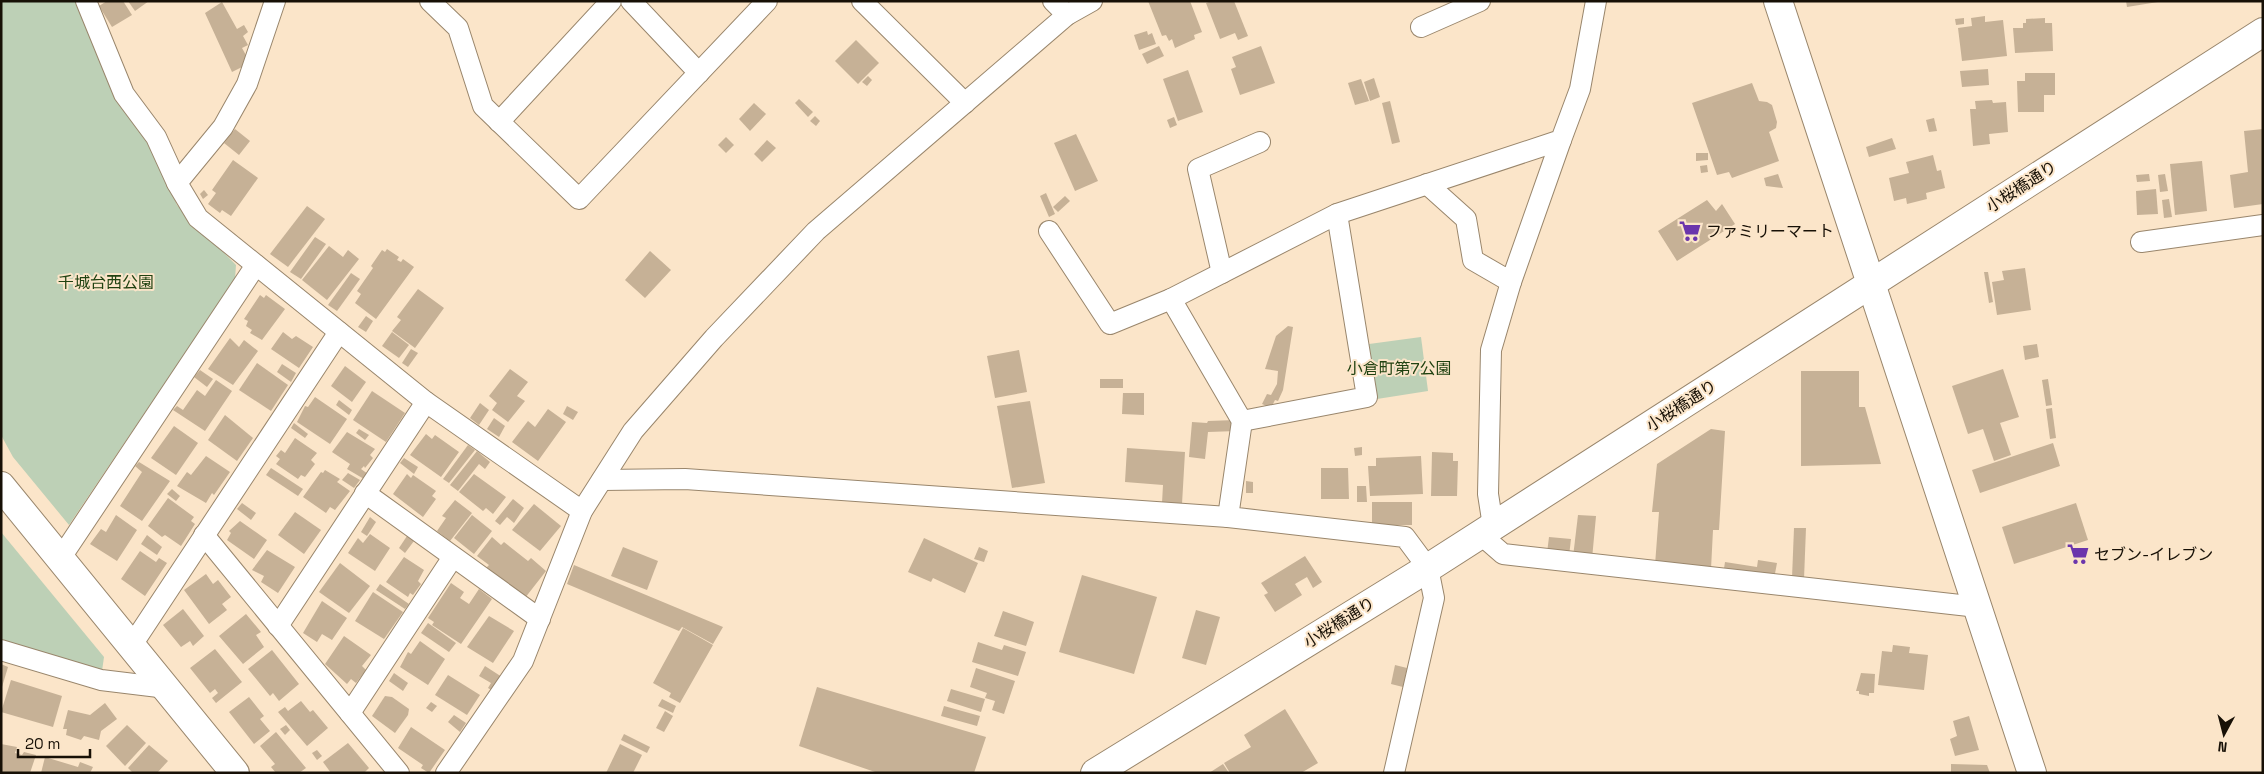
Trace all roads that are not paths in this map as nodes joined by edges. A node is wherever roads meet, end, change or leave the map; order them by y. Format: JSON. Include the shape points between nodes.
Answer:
{"nodes":[{"id":1,"x":86,"y":1,"type":"edge"},
{"id":2,"x":274,"y":1,"type":"edge"},
{"id":3,"x":430,"y":1,"type":"edge"},
{"id":4,"x":611,"y":1,"type":"edge"},
{"id":5,"x":631,"y":1,"type":"edge"},
{"id":6,"x":767,"y":1,"type":"edge"},
{"id":7,"x":862,"y":1,"type":"edge"},
{"id":8,"x":1092,"y":1,"type":"edge"},
{"id":9,"x":1480,"y":1,"type":"edge"},
{"id":10,"x":1596,"y":1,"type":"edge"},
{"id":11,"x":1778,"y":1,"type":"edge"},
{"id":12,"x":1060,"y":8,"type":"edge"},
{"id":13,"x":1421,"y":27,"type":"dead end"},
{"id":14,"x":2263,"y":32,"type":"edge"},
{"id":15,"x":699,"y":73,"type":"junction"},
{"id":16,"x":965,"y":103,"type":"junction"},
{"id":17,"x":499,"y":122,"type":"junction"},
{"id":18,"x":1561,"y":140,"type":"junction"},
{"id":19,"x":1260,"y":142,"type":"dead end"},
{"id":20,"x":177,"y":183,"type":"junction"},
{"id":21,"x":1427,"y":184,"type":"junction"},
{"id":22,"x":1338,"y":214,"type":"junction"},
{"id":23,"x":2263,"y":225,"type":"edge"},
{"id":24,"x":1049,"y":231,"type":"dead end"},
{"id":25,"x":2142,"y":242,"type":"dead end"},
{"id":26,"x":256,"y":265,"type":"junction"},
{"id":27,"x":1222,"y":273,"type":"junction"},
{"id":28,"x":1511,"y":282,"type":"junction"},
{"id":29,"x":1871,"y":282,"type":"junction"},
{"id":30,"x":1171,"y":299,"type":"junction"},
{"id":31,"x":339,"y":332,"type":"junction"},
{"id":32,"x":426,"y":402,"type":"junction"},
{"id":33,"x":1242,"y":421,"type":"junction"},
{"id":34,"x":602,"y":480,"type":"junction"},
{"id":35,"x":1,"y":486,"type":"edge"},
{"id":36,"x":365,"y":493,"type":"junction"},
{"id":37,"x":582,"y":511,"type":"junction"},
{"id":38,"x":1228,"y":517,"type":"junction"},
{"id":39,"x":1486,"y":530,"type":"junction"},
{"id":40,"x":204,"y":535,"type":"junction"},
{"id":41,"x":453,"y":557,"type":"junction"},
{"id":42,"x":60,"y":559,"type":"junction"},
{"id":43,"x":1428,"y":568,"type":"junction"},
{"id":44,"x":1978,"y":607,"type":"junction"},
{"id":45,"x":540,"y":619,"type":"junction"},
{"id":46,"x":278,"y":626,"type":"junction"},
{"id":47,"x":132,"y":645,"type":"junction"},
{"id":48,"x":1,"y":650,"type":"edge"},
{"id":49,"x":167,"y":688,"type":"junction"},
{"id":50,"x":350,"y":713,"type":"junction"},
{"id":51,"x":235,"y":773,"type":"edge"},
{"id":52,"x":399,"y":773,"type":"edge"},
{"id":53,"x":446,"y":773,"type":"edge"},
{"id":54,"x":1095,"y":773,"type":"edge"},
{"id":55,"x":1394,"y":773,"type":"edge"},
{"id":56,"x":2032,"y":773,"type":"edge"}],
"edges":[{"from":1,"to":20,"type":"street","via":[[124,94],[156,137]]},
{"from":2,"to":20,"type":"street","via":[[247,84],[223,127]]},
{"from":3,"to":17,"type":"street","via":[[458,28],[483,106]]},
{"from":4,"to":17,"type":"street"},
{"from":5,"to":15,"type":"street"},
{"from":6,"to":15,"type":"street"},
{"from":7,"to":16,"type":"street"},
{"from":8,"to":12,"type":"street"},
{"from":9,"to":13,"type":"street"},
{"from":10,"to":18,"type":"street","via":[[1580,89]]},
{"from":11,"to":29,"type":"street"},
{"from":12,"to":16,"type":"street"},
{"from":14,"to":29,"type":"street","name":"小桜橋通り"},
{"from":15,"to":17,"type":"street","via":[[579,199]]},
{"from":16,"to":34,"type":"street","via":[[802,246],[714,338],[633,431]]},
{"from":18,"to":21,"type":"street"},
{"from":18,"to":28,"type":"street"},
{"from":19,"to":27,"type":"street","via":[[1198,169]]},
{"from":20,"to":26,"type":"street","via":[[198,218]]},
{"from":21,"to":22,"type":"street"},
{"from":21,"to":28,"type":"street","via":[[1466,219],[1473,260]]},
{"from":22,"to":27,"type":"street"},
{"from":22,"to":33,"type":"street","via":[[1367,396]]},
{"from":23,"to":25,"type":"street"},
{"from":24,"to":30,"type":"street","via":[[1110,324]]},
{"from":26,"to":31,"type":"street"},
{"from":26,"to":42,"type":"street"},
{"from":27,"to":30,"type":"street"},
{"from":28,"to":39,"type":"street","via":[[1491,350]]},
{"from":29,"to":39,"type":"street","name":"小桜橋通り"},
{"from":29,"to":44,"type":"street"},
{"from":30,"to":33,"type":"street"},
{"from":31,"to":32,"type":"street"},
{"from":31,"to":40,"type":"street"},
{"from":32,"to":36,"type":"street"},
{"from":32,"to":37,"type":"street"},
{"from":33,"to":38,"type":"street"},
{"from":34,"to":37,"type":"street"},
{"from":34,"to":38,"type":"street","via":[[685,479]]},
{"from":35,"to":42,"type":"street"},
{"from":36,"to":41,"type":"street"},
{"from":36,"to":46,"type":"street"},
{"from":37,"to":45,"type":"street"},
{"from":38,"to":43,"type":"street","via":[[1404,537]]},
{"from":39,"to":43,"type":"street","name":"小桜橋通り"},
{"from":39,"to":44,"type":"street","via":[[1503,554]]},
{"from":40,"to":46,"type":"street"},
{"from":40,"to":47,"type":"street"},
{"from":41,"to":45,"type":"street"},
{"from":41,"to":50,"type":"street"},
{"from":42,"to":47,"type":"street"},
{"from":43,"to":54,"type":"street","name":"小桜橋通り"},
{"from":43,"to":55,"type":"street","via":[[1434,598]]},
{"from":44,"to":56,"type":"street"},
{"from":45,"to":53,"type":"street","via":[[523,661]]},
{"from":46,"to":50,"type":"street"},
{"from":47,"to":49,"type":"street"},
{"from":48,"to":49,"type":"street","via":[[101,680]]},
{"from":49,"to":51,"type":"street"},
{"from":50,"to":52,"type":"street"}]}
